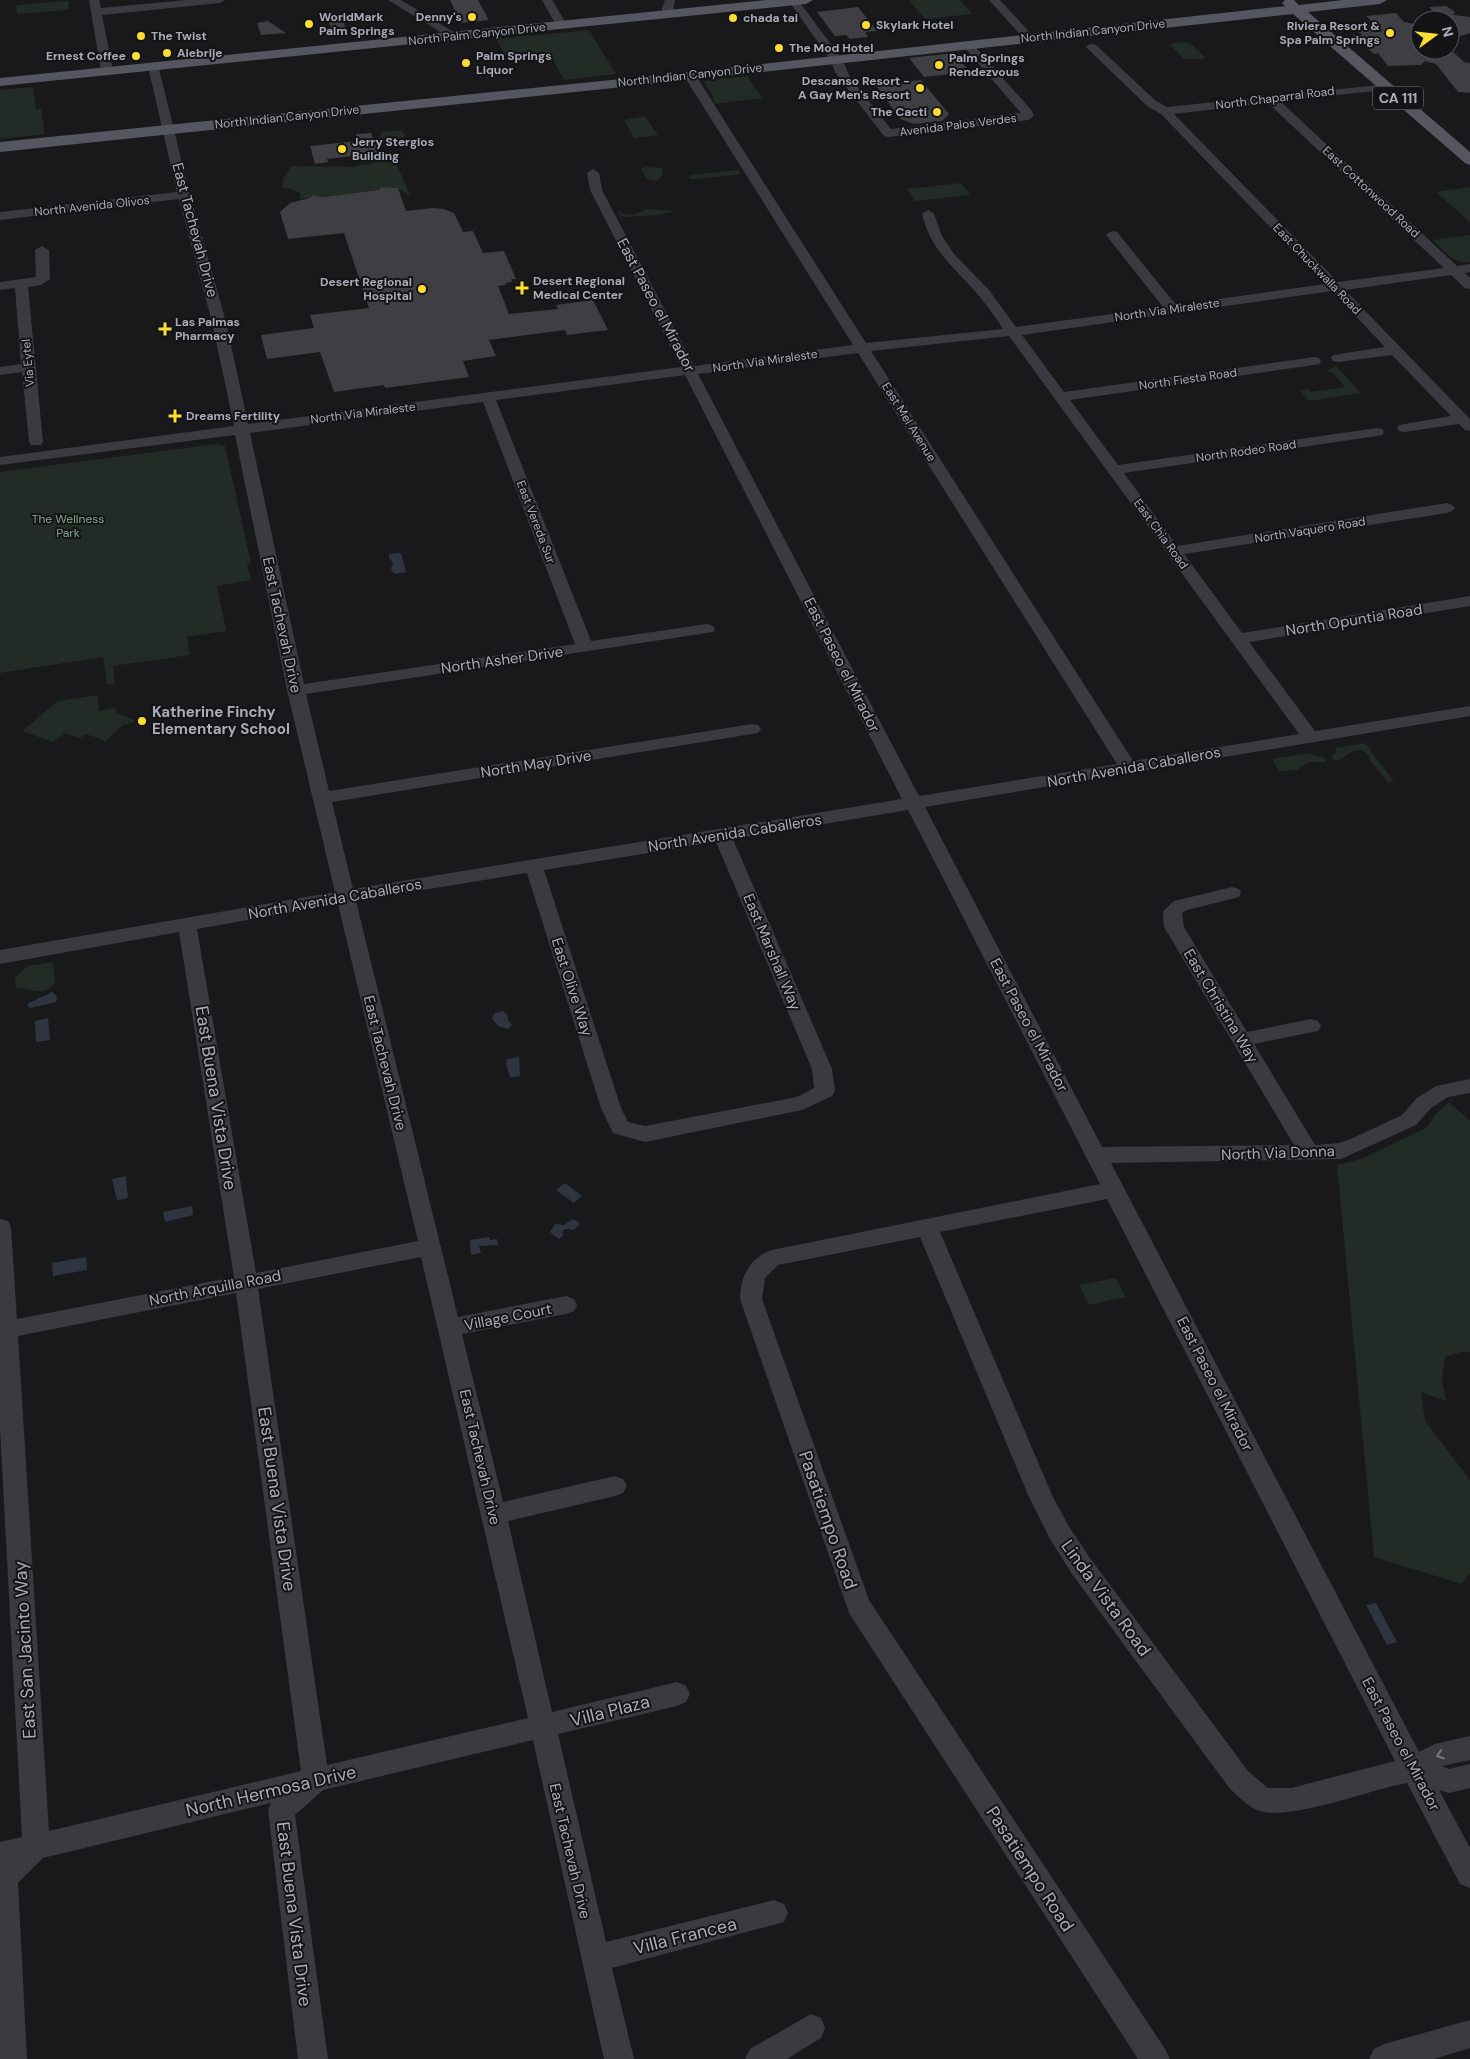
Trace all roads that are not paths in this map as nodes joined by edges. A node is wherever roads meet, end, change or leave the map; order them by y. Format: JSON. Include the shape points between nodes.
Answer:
{"nodes":[{"id":1,"x":94,"y":0,"type":"edge"},
{"id":2,"x":220,"y":0,"type":"edge"},
{"id":3,"x":394,"y":0,"type":"edge"},
{"id":4,"x":547,"y":0,"type":"edge"},
{"id":5,"x":670,"y":0,"type":"edge"},
{"id":6,"x":994,"y":0,"type":"edge"},
{"id":7,"x":1380,"y":0,"type":"edge"},
{"id":8,"x":799,"y":1,"type":"edge"},
{"id":9,"x":1291,"y":4,"type":"edge"},
{"id":10,"x":96,"y":12,"type":"junction"},
{"id":11,"x":668,"y":14,"type":"junction"},
{"id":12,"x":562,"y":25,"type":"junction"},
{"id":13,"x":454,"y":36,"type":"junction"},
{"id":14,"x":1029,"y":38,"type":"junction"},
{"id":15,"x":968,"y":45,"type":"junction"},
{"id":16,"x":1092,"y":47,"type":"dead end"},
{"id":17,"x":836,"y":59,"type":"junction"},
{"id":18,"x":154,"y":66,"type":"junction"},
{"id":19,"x":107,"y":71,"type":"junction"},
{"id":20,"x":690,"y":76,"type":"junction"},
{"id":21,"x":0,"y":82,"type":"edge"},
{"id":22,"x":1385,"y":86,"type":"junction"},
{"id":23,"x":1272,"y":99,"type":"junction"},
{"id":24,"x":1165,"y":111,"type":"junction"},
{"id":25,"x":169,"y":129,"type":"junction"},
{"id":26,"x":0,"y":147,"type":"edge"},
{"id":27,"x":1470,"y":160,"type":"edge"},
{"id":28,"x":593,"y":173,"type":"dead end"},
{"id":29,"x":184,"y":196,"type":"junction"},
{"id":30,"x":928,"y":214,"type":"dead end"},
{"id":31,"x":0,"y":216,"type":"edge"},
{"id":32,"x":1112,"y":235,"type":"dead end"},
{"id":33,"x":42,"y":250,"type":"dead end"},
{"id":34,"x":1470,"y":268,"type":"edge"},
{"id":35,"x":1454,"y":270,"type":"junction"},
{"id":36,"x":21,"y":284,"type":"junction"},
{"id":37,"x":1470,"y":285,"type":"edge"},
{"id":38,"x":0,"y":286,"type":"edge"},
{"id":39,"x":1334,"y":286,"type":"junction"},
{"id":40,"x":1172,"y":309,"type":"junction"},
{"id":41,"x":1012,"y":332,"type":"junction"},
{"id":42,"x":862,"y":348,"type":"junction"},
{"id":43,"x":1395,"y":350,"type":"junction"},
{"id":44,"x":1338,"y":358,"type":"dead end"},
{"id":45,"x":1314,"y":361,"type":"dead end"},
{"id":46,"x":28,"y":367,"type":"junction"},
{"id":47,"x":0,"y":371,"type":"edge"},
{"id":48,"x":691,"y":371,"type":"junction"},
{"id":49,"x":488,"y":397,"type":"junction"},
{"id":50,"x":1062,"y":397,"type":"junction"},
{"id":51,"x":1466,"y":423,"type":"edge"},
{"id":52,"x":241,"y":428,"type":"junction"},
{"id":53,"x":1404,"y":428,"type":"dead end"},
{"id":54,"x":1377,"y":432,"type":"dead end"},
{"id":55,"x":36,"y":442,"type":"dead end"},
{"id":56,"x":0,"y":461,"type":"edge"},
{"id":57,"x":1115,"y":470,"type":"junction"},
{"id":58,"x":1447,"y":508,"type":"dead end"},
{"id":59,"x":1173,"y":551,"type":"junction"},
{"id":60,"x":1470,"y":601,"type":"edge"},
{"id":61,"x":707,"y":629,"type":"dead end"},
{"id":62,"x":1238,"y":639,"type":"junction"},
{"id":63,"x":585,"y":647,"type":"junction"},
{"id":64,"x":296,"y":690,"type":"junction"},
{"id":65,"x":1470,"y":710,"type":"edge"},
{"id":66,"x":752,"y":729,"type":"dead end"},
{"id":67,"x":1310,"y":737,"type":"junction"},
{"id":68,"x":1128,"y":768,"type":"junction"},
{"id":69,"x":321,"y":798,"type":"junction"},
{"id":70,"x":914,"y":804,"type":"junction"},
{"id":71,"x":722,"y":835,"type":"junction"},
{"id":72,"x":534,"y":866,"type":"junction"},
{"id":73,"x":1232,"y":893,"type":"dead end"},
{"id":74,"x":345,"y":897,"type":"junction"},
{"id":75,"x":187,"y":925,"type":"junction"},
{"id":76,"x":0,"y":957,"type":"edge"},
{"id":77,"x":1311,"y":1026,"type":"dead end"},
{"id":78,"x":1241,"y":1040,"type":"junction"},
{"id":79,"x":1470,"y":1086,"type":"edge"},
{"id":80,"x":611,"y":1108,"type":"joint"},
{"id":81,"x":1309,"y":1154,"type":"junction"},
{"id":82,"x":1097,"y":1155,"type":"junction"},
{"id":83,"x":1115,"y":1189,"type":"junction"},
{"id":84,"x":0,"y":1227,"type":"edge"},
{"id":85,"x":927,"y":1228,"type":"junction"},
{"id":86,"x":430,"y":1247,"type":"junction"},
{"id":87,"x":246,"y":1282,"type":"junction"},
{"id":88,"x":566,"y":1305,"type":"dead end"},
{"id":89,"x":449,"y":1328,"type":"junction"},
{"id":90,"x":3,"y":1330,"type":"edge"},
{"id":91,"x":615,"y":1486,"type":"dead end"},
{"id":92,"x":494,"y":1514,"type":"junction"},
{"id":93,"x":677,"y":1694,"type":"dead end"},
{"id":94,"x":542,"y":1727,"type":"junction"},
{"id":95,"x":1470,"y":1748,"type":"edge"},
{"id":96,"x":1414,"y":1770,"type":"junction"},
{"id":97,"x":1470,"y":1776,"type":"edge"},
{"id":98,"x":316,"y":1780,"type":"junction"},
{"id":99,"x":36,"y":1846,"type":"junction"},
{"id":100,"x":0,"y":1855,"type":"edge"},
{"id":101,"x":1470,"y":1875,"type":"edge"},
{"id":102,"x":774,"y":1913,"type":"dead end"},
{"id":103,"x":595,"y":1959,"type":"junction"},
{"id":104,"x":810,"y":2028,"type":"dead end"},
{"id":105,"x":1470,"y":2034,"type":"edge"},
{"id":106,"x":12,"y":2059,"type":"edge"},
{"id":107,"x":313,"y":2059,"type":"edge"},
{"id":108,"x":619,"y":2059,"type":"edge"},
{"id":109,"x":760,"y":2059,"type":"edge"},
{"id":110,"x":1155,"y":2059,"type":"edge"},
{"id":111,"x":1384,"y":2059,"type":"edge"}],
"edges":[{"from":1,"to":10,"type":"street"},
{"from":2,"to":10,"type":"street"},
{"from":3,"to":13,"type":"street"},
{"from":4,"to":12,"type":"street"},
{"from":5,"to":11,"type":"street"},
{"from":6,"to":14,"type":"street"},
{"from":7,"to":9,"type":"main road","name":"North Indian Canyon Drive"},
{"from":8,"to":11,"type":"main road","name":"North Palm Canyon Drive"},
{"from":8,"to":17,"type":"street"},
{"from":9,"to":14,"type":"main road","name":"North Indian Canyon Drive"},
{"from":9,"to":22,"type":"main road","number":"CA 111"},
{"from":10,"to":19,"type":"street"},
{"from":11,"to":12,"type":"main road","name":"North Palm Canyon Drive"},
{"from":12,"to":13,"type":"main road","name":"North Palm Canyon Drive"},
{"from":13,"to":18,"type":"main road","name":"North Palm Canyon Drive"},
{"from":14,"to":15,"type":"main road","name":"North Indian Canyon Drive"},
{"from":15,"to":17,"type":"main road","name":"North Indian Canyon Drive"},
{"from":15,"to":17,"type":"street","name":"Avenida Palos Verdes","via":[[1028,116],[888,133],[844,76]]},
{"from":16,"to":24,"type":"street","name":"East Chuckwalla Road","via":[[1148,101]]},
{"from":17,"to":20,"type":"main road","name":"North Indian Canyon Drive"},
{"from":18,"to":19,"type":"main road","name":"North Palm Canyon Drive"},
{"from":18,"to":25,"type":"street","name":"East Tachevah Drive"},
{"from":19,"to":21,"type":"main road","name":"North Palm Canyon Drive"},
{"from":20,"to":25,"type":"main road","name":"North Indian Canyon Drive"},
{"from":20,"to":42,"type":"street","name":"East Mel Avenue"},
{"from":22,"to":23,"type":"street","name":"North Chaparral Road"},
{"from":22,"to":27,"type":"main road","number":"CA 111"},
{"from":23,"to":24,"type":"street","name":"North Chaparral Road"},
{"from":23,"to":35,"type":"street","name":"East Cottonwood Road"},
{"from":24,"to":39,"type":"street","name":"East Chuckwalla Road"},
{"from":25,"to":26,"type":"main road","name":"North Indian Canyon Drive"},
{"from":25,"to":29,"type":"street","name":"East Tachevah Drive"},
{"from":28,"to":48,"type":"street","name":"East Paseo el Mirador","via":[[596,190]]},
{"from":29,"to":31,"type":"street","name":"North Avenida Olivos"},
{"from":29,"to":52,"type":"street","name":"East Tachevah Drive","via":[[210,285]]},
{"from":30,"to":41,"type":"street","name":"East Chia Road","via":[[930,228],[962,273],[984,293]]},
{"from":32,"to":40,"type":"street"},
{"from":33,"to":36,"type":"street","via":[[43,279]]},
{"from":34,"to":35,"type":"street","name":"North Via Miraleste"},
{"from":35,"to":37,"type":"street","name":"East Cottonwood Road"},
{"from":35,"to":39,"type":"street","name":"North Via Miraleste"},
{"from":36,"to":38,"type":"street"},
{"from":36,"to":46,"type":"street","name":"Via Eytel"},
{"from":39,"to":40,"type":"street","name":"North Via Miraleste"},
{"from":39,"to":43,"type":"street","name":"East Chuckwalla Road"},
{"from":40,"to":41,"type":"street","name":"North Via Miraleste"},
{"from":41,"to":42,"type":"street","name":"North Via Miraleste"},
{"from":41,"to":50,"type":"street","name":"East Chia Road"},
{"from":42,"to":48,"type":"street","name":"North Via Miraleste"},
{"from":42,"to":68,"type":"street","name":"East Mel Avenue"},
{"from":43,"to":44,"type":"street"},
{"from":43,"to":51,"type":"street","name":"East Chuckwalla Road"},
{"from":45,"to":50,"type":"street","name":"North Fiesta Road"},
{"from":46,"to":47,"type":"street"},
{"from":46,"to":55,"type":"street","name":"Via Eytel"},
{"from":48,"to":49,"type":"street","name":"North Via Miraleste"},
{"from":48,"to":70,"type":"street","name":"East Paseo el Mirador"},
{"from":49,"to":52,"type":"street","name":"North Via Miraleste"},
{"from":49,"to":63,"type":"street","name":"East Vereda Sur"},
{"from":50,"to":57,"type":"street","name":"East Chia Road"},
{"from":51,"to":53,"type":"street"},
{"from":52,"to":56,"type":"street","name":"North Via Miraleste"},
{"from":52,"to":64,"type":"street","name":"East Tachevah Drive"},
{"from":54,"to":57,"type":"street","name":"North Rodeo Road"},
{"from":57,"to":59,"type":"street","name":"East Chia Road"},
{"from":58,"to":59,"type":"street","name":"North Vaquero Road"},
{"from":59,"to":62,"type":"street","name":"East Chia Road"},
{"from":60,"to":62,"type":"street","name":"North Opuntia Road"},
{"from":61,"to":63,"type":"street","name":"North Asher Drive"},
{"from":62,"to":67,"type":"street","name":"East Chia Road"},
{"from":63,"to":64,"type":"street","name":"North Asher Drive"},
{"from":64,"to":69,"type":"street","name":"East Tachevah Drive"},
{"from":65,"to":67,"type":"street","name":"North Avenida Caballeros"},
{"from":66,"to":69,"type":"street","name":"North May Drive"},
{"from":67,"to":68,"type":"street","name":"North Avenida Caballeros"},
{"from":68,"to":70,"type":"street","name":"North Avenida Caballeros"},
{"from":69,"to":74,"type":"street","name":"East Tachevah Drive"},
{"from":70,"to":71,"type":"street","name":"North Avenida Caballeros"},
{"from":70,"to":82,"type":"street","name":"East Paseo el Mirador"},
{"from":71,"to":72,"type":"street","name":"North Avenida Caballeros"},
{"from":71,"to":80,"type":"street","name":"East Marshall Way","via":[[822,1069],[825,1092],[802,1103],[646,1134],[620,1128]]},
{"from":72,"to":74,"type":"street","name":"North Avenida Caballeros"},
{"from":72,"to":80,"type":"street","name":"East Olive Way"},
{"from":73,"to":78,"type":"street","name":"East Christina Way","via":[[1181,905],[1172,911],[1174,926]]},
{"from":74,"to":75,"type":"street","name":"North Avenida Caballeros"},
{"from":74,"to":86,"type":"street","name":"East Tachevah Drive"},
{"from":75,"to":76,"type":"street","name":"North Avenida Caballeros"},
{"from":75,"to":87,"type":"street","name":"East Buena Vista Drive"},
{"from":77,"to":78,"type":"street"},
{"from":78,"to":81,"type":"street","name":"East Christina Way"},
{"from":79,"to":81,"type":"street","name":"North Via Donna","via":[[1443,1091],[1424,1103],[1409,1120],[1360,1143],[1341,1151]]},
{"from":81,"to":82,"type":"street","name":"North Via Donna"},
{"from":82,"to":83,"type":"street","name":"East Paseo el Mirador"},
{"from":83,"to":85,"type":"street","name":"Pasatiempo Road"},
{"from":83,"to":96,"type":"street","name":"East Paseo el Mirador"},
{"from":84,"to":90,"type":"street","name":"East San Jacinto Way"},
{"from":85,"to":96,"type":"street","name":"Linda Vista Road","via":[[1041,1497],[1059,1532],[1239,1780],[1263,1800],[1291,1800]]},
{"from":85,"to":110,"type":"street","name":"Pasatiempo Road","via":[[772,1258],[759,1268],[750,1285],[751,1299],[858,1606]]},
{"from":86,"to":87,"type":"street","name":"North Arquilla Road"},
{"from":86,"to":89,"type":"street","name":"East Tachevah Drive"},
{"from":87,"to":90,"type":"street","name":"North Arquilla Road"},
{"from":87,"to":98,"type":"street","name":"East Buena Vista Drive"},
{"from":88,"to":89,"type":"street","name":"Village Court"},
{"from":89,"to":92,"type":"street","name":"East Tachevah Drive"},
{"from":90,"to":99,"type":"street","name":"East San Jacinto Way"},
{"from":91,"to":92,"type":"street"},
{"from":92,"to":94,"type":"street","name":"East Tachevah Drive"},
{"from":93,"to":94,"type":"street","name":"Villa Plaza"},
{"from":94,"to":98,"type":"street","name":"North Hermosa Drive"},
{"from":94,"to":103,"type":"street","name":"East Tachevah Drive"},
{"from":95,"to":96,"type":"street","one_way":true,"via":[[1436,1756]]},
{"from":96,"to":97,"type":"street","via":[[1450,1781]]},
{"from":96,"to":101,"type":"street","name":"East Paseo el Mirador"},
{"from":98,"to":99,"type":"street","name":"North Hermosa Drive"},
{"from":98,"to":107,"type":"street","name":"East Buena Vista Drive","via":[[281,1810]]},
{"from":99,"to":100,"type":"street","name":"North Hermosa Drive"},
{"from":99,"to":106,"type":"street","via":[[4,1878]]},
{"from":102,"to":103,"type":"street","name":"Villa Francea"},
{"from":103,"to":108,"type":"street","name":"East Tachevah Drive"},
{"from":104,"to":109,"type":"street"},
{"from":105,"to":111,"type":"street"}]}
